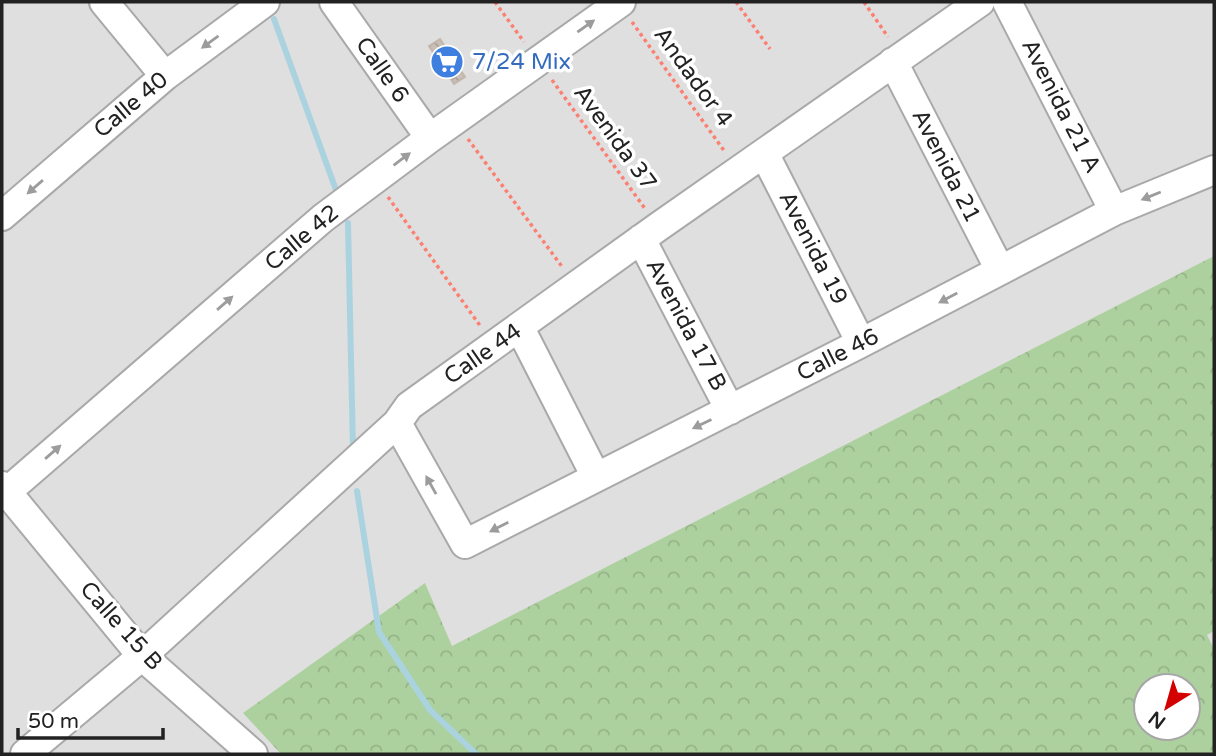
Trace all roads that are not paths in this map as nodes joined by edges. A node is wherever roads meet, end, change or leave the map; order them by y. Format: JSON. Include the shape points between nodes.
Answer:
{"nodes":[{"id":1,"x":104,"y":2,"type":"edge"},
{"id":2,"x":265,"y":2,"type":"edge"},
{"id":3,"x":334,"y":2,"type":"edge"},
{"id":4,"x":620,"y":2,"type":"edge"},
{"id":5,"x":980,"y":2,"type":"edge"},
{"id":6,"x":1007,"y":2,"type":"edge"},
{"id":7,"x":897,"y":59,"type":"junction"},
{"id":8,"x":165,"y":76,"type":"junction"},
{"id":9,"x":430,"y":138,"type":"junction"},
{"id":10,"x":764,"y":153,"type":"junction"},
{"id":11,"x":1214,"y":170,"type":"edge"},
{"id":12,"x":4,"y":209,"type":"edge"},
{"id":13,"x":1114,"y":211,"type":"junction"},
{"id":14,"x":650,"y":233,"type":"junction"},
{"id":15,"x":1000,"y":270,"type":"junction"},
{"id":16,"x":520,"y":328,"type":"junction"},
{"id":17,"x":861,"y":344,"type":"junction"},
{"id":18,"x":730,"y":410,"type":"junction"},
{"id":19,"x":397,"y":423,"type":"junction"},
{"id":20,"x":596,"y":477,"type":"junction"},
{"id":21,"x":4,"y":491,"type":"edge"},
{"id":22,"x":142,"y":656,"type":"junction"},
{"id":23,"x":25,"y":754,"type":"edge"},
{"id":24,"x":253,"y":754,"type":"edge"}],
"edges":[{"from":1,"to":8,"type":"street"},
{"from":2,"to":8,"type":"street","name":"Calle 40","one_way":true},
{"from":3,"to":9,"type":"street","name":"Calle 6"},
{"from":9,"to":4,"type":"street","name":"Calle 42","one_way":true},
{"from":5,"to":7,"type":"street","name":"Calle 44"},
{"from":6,"to":13,"type":"street","name":"Avenida 21 A"},
{"from":7,"to":10,"type":"street","name":"Calle 44"},
{"from":7,"to":15,"type":"street","name":"Avenida 21"},
{"from":8,"to":12,"type":"street","name":"Calle 40","one_way":true},
{"from":21,"to":9,"type":"street","name":"Calle 42","one_way":true,"via":[[323,218]]},
{"from":10,"to":14,"type":"street","name":"Calle 44"},
{"from":10,"to":17,"type":"street","name":"Avenida 19"},
{"from":11,"to":13,"type":"street","name":"Calle 46","one_way":true},
{"from":13,"to":15,"type":"street","name":"Calle 46"},
{"from":14,"to":16,"type":"street","name":"Calle 44"},
{"from":14,"to":18,"type":"street","name":"Avenida 17 B"},
{"from":15,"to":17,"type":"street","name":"Calle 46","one_way":true},
{"from":16,"to":19,"type":"street","name":"Calle 44","via":[[410,406]]},
{"from":16,"to":20,"type":"street"},
{"from":17,"to":18,"type":"street","name":"Calle 46"},
{"from":18,"to":20,"type":"street","name":"Calle 46","one_way":true},
{"from":20,"to":19,"type":"street","name":"Calle 46","one_way":true,"via":[[464,544]]},
{"from":19,"to":22,"type":"street","name":"Calle 44"},
{"from":21,"to":22,"type":"street","name":"Calle 15 B"},
{"from":22,"to":23,"type":"street","name":"Calle 44"},
{"from":22,"to":24,"type":"street","name":"Calle 15 B"}]}
